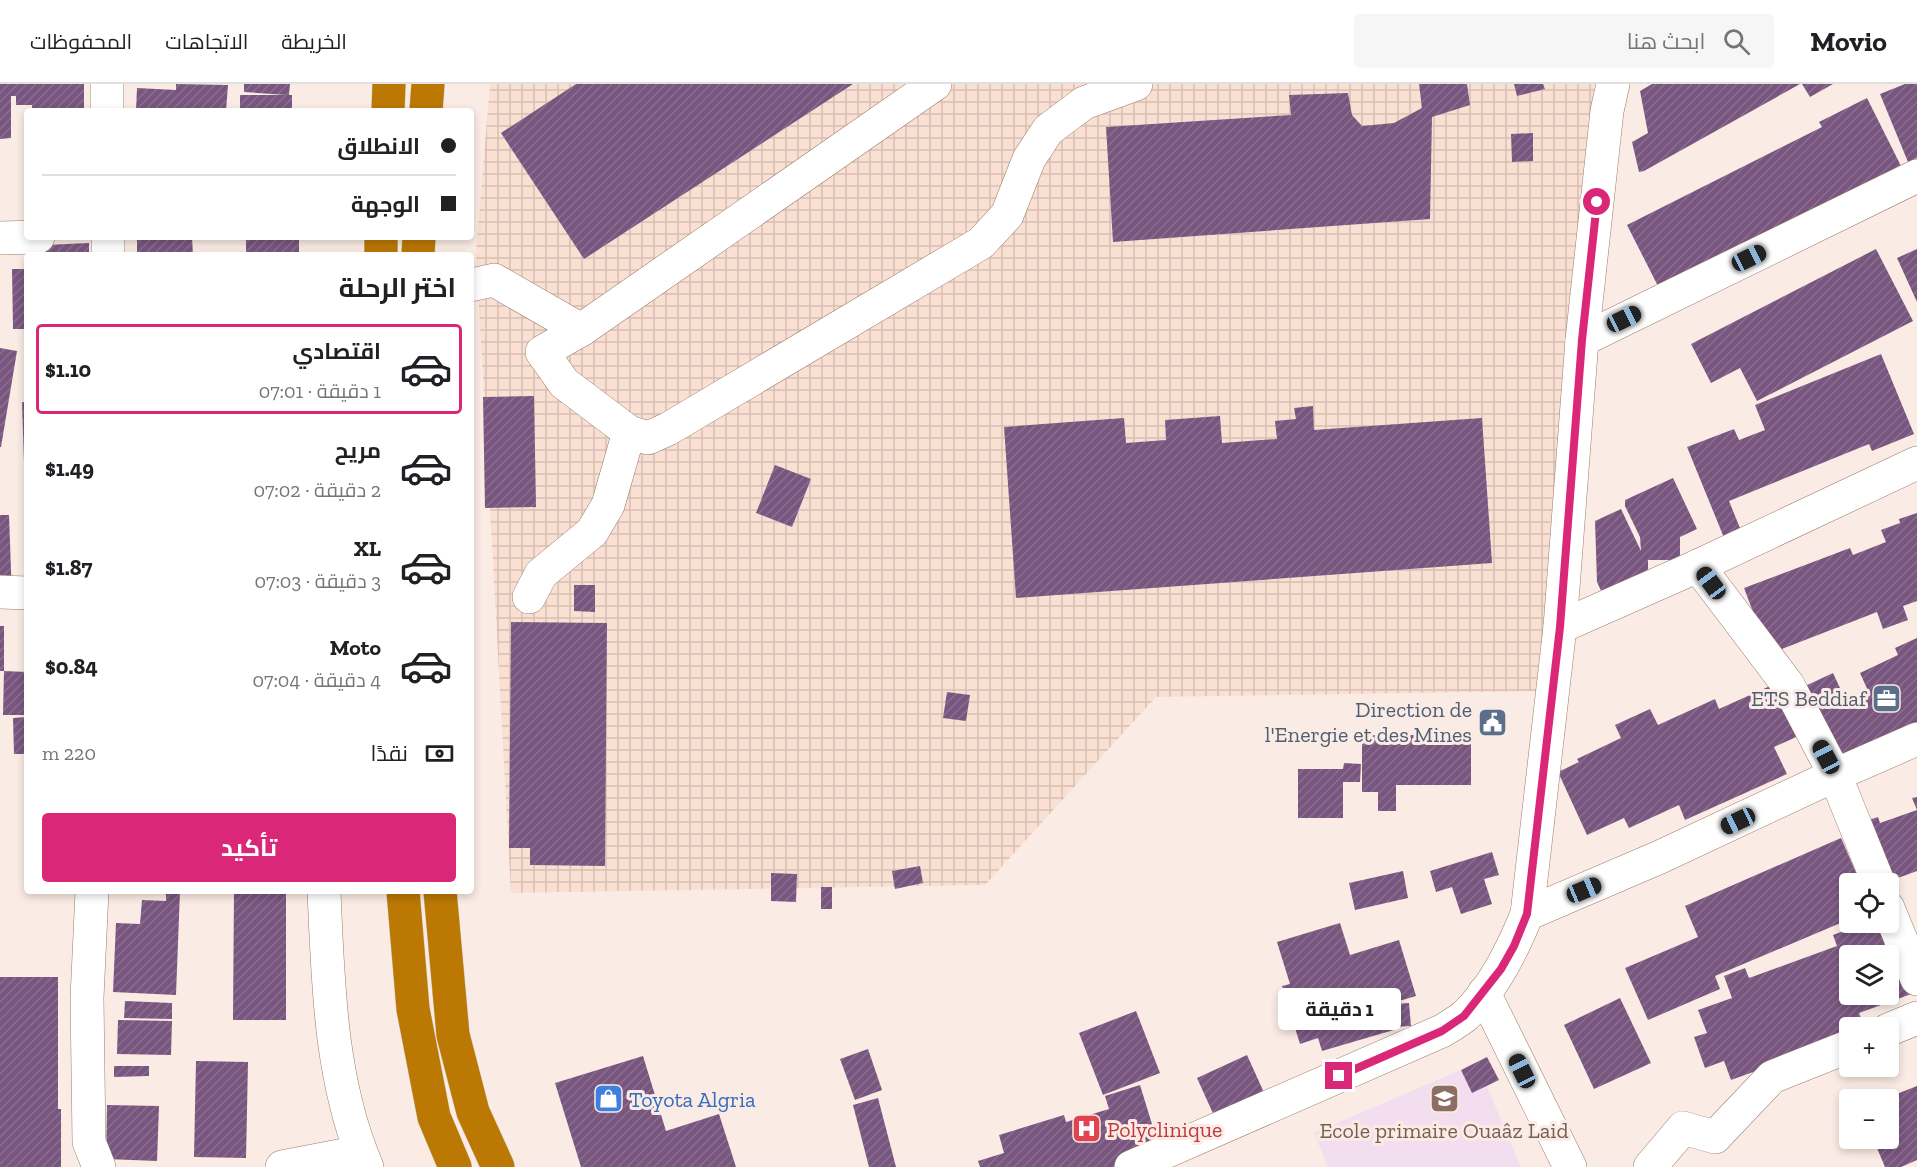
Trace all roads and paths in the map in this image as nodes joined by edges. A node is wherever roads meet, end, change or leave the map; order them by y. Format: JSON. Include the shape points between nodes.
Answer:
{"nodes":[{"id":1,"x":107,"y":84,"type":"edge"},
{"id":2,"x":389,"y":84,"type":"edge"},
{"id":3,"x":428,"y":84,"type":"edge"},
{"id":4,"x":935,"y":84,"type":"edge"},
{"id":5,"x":1136,"y":84,"type":"edge"},
{"id":6,"x":1613,"y":84,"type":"edge"},
{"id":7,"x":107,"y":108,"type":"edge"},
{"id":8,"x":388,"y":108,"type":"edge"},
{"id":9,"x":426,"y":108,"type":"edge"},
{"id":10,"x":1917,"y":176,"type":"edge"},
{"id":11,"x":24,"y":237,"type":"edge"},
{"id":12,"x":0,"y":238,"type":"edge"},
{"id":13,"x":474,"y":284,"type":"edge"},
{"id":14,"x":581,"y":330,"type":"junction"},
{"id":15,"x":1582,"y":340,"type":"junction"},
{"id":16,"x":629,"y":432,"type":"junction"},
{"id":17,"x":1917,"y":463,"type":"edge"},
{"id":18,"x":1698,"y":566,"type":"junction"},
{"id":19,"x":0,"y":592,"type":"edge"},
{"id":20,"x":24,"y":593,"type":"edge"},
{"id":21,"x":529,"y":597,"type":"dead end"},
{"id":22,"x":1560,"y":627,"type":"junction"},
{"id":23,"x":1917,"y":739,"type":"edge"},
{"id":24,"x":1835,"y":775,"type":"junction"},
{"id":25,"x":1875,"y":873,"type":"edge"},
{"id":26,"x":92,"y":894,"type":"edge"},
{"id":27,"x":324,"y":894,"type":"edge"},
{"id":28,"x":403,"y":894,"type":"edge"},
{"id":29,"x":440,"y":894,"type":"edge"},
{"id":30,"x":1527,"y":914,"type":"junction"},
{"id":31,"x":1898,"y":933,"type":"edge"},
{"id":32,"x":1917,"y":979,"type":"edge"},
{"id":33,"x":1484,"y":993,"type":"junction"},
{"id":34,"x":1917,"y":1018,"type":"edge"},
{"id":35,"x":1899,"y":1025,"type":"edge"},
{"id":36,"x":1839,"y":1050,"type":"edge"},
{"id":37,"x":364,"y":1160,"type":"edge"},
{"id":38,"x":99,"y":1167,"type":"edge"},
{"id":39,"x":282,"y":1167,"type":"edge"},
{"id":40,"x":454,"y":1167,"type":"edge"},
{"id":41,"x":498,"y":1167,"type":"edge"},
{"id":42,"x":1131,"y":1167,"type":"edge"},
{"id":43,"x":1570,"y":1167,"type":"edge"},
{"id":44,"x":1650,"y":1167,"type":"edge"}],
"edges":[{"from":1,"to":7,"type":"street"},
{"from":2,"to":8,"type":"highway"},
{"from":3,"to":9,"type":"highway"},
{"from":4,"to":14,"type":"street"},
{"from":5,"to":16,"type":"street","via":[[1084,103],[1048,130],[1029,159],[1007,215],[981,243],[668,429],[648,438]]},
{"from":6,"to":15,"type":"street"},
{"from":10,"to":15,"type":"street"},
{"from":11,"to":12,"type":"street"},
{"from":13,"to":14,"type":"street","via":[[494,280]]},
{"from":14,"to":16,"type":"street","via":[[542,352],[564,383]]},
{"from":15,"to":22,"type":"street"},
{"from":16,"to":21,"type":"street","via":[[608,505],[592,532],[541,574]]},
{"from":17,"to":18,"type":"street"},
{"from":18,"to":22,"type":"street"},
{"from":18,"to":24,"type":"street","via":[[1788,685]]},
{"from":19,"to":20,"type":"street"},
{"from":22,"to":30,"type":"street"},
{"from":23,"to":24,"type":"street"},
{"from":24,"to":25,"type":"street"},
{"from":24,"to":30,"type":"street"},
{"from":26,"to":38,"type":"street","via":[[87,998],[89,1142]]},
{"from":27,"to":37,"type":"street","via":[[330,1007],[342,1087]]},
{"from":28,"to":40,"type":"highway","via":[[413,1009],[434,1117]]},
{"from":29,"to":41,"type":"highway","via":[[453,1035],[473,1112]]},
{"from":30,"to":33,"type":"street","via":[[1514,946]]},
{"from":31,"to":32,"type":"street"},
{"from":33,"to":42,"type":"street","via":[[1464,1016],[1442,1031]]},
{"from":33,"to":43,"type":"street"},
{"from":34,"to":35,"type":"street"},
{"from":36,"to":44,"type":"street","via":[[1772,1077],[1715,1137],[1683,1128]]},
{"from":37,"to":39,"type":"street"}]}
